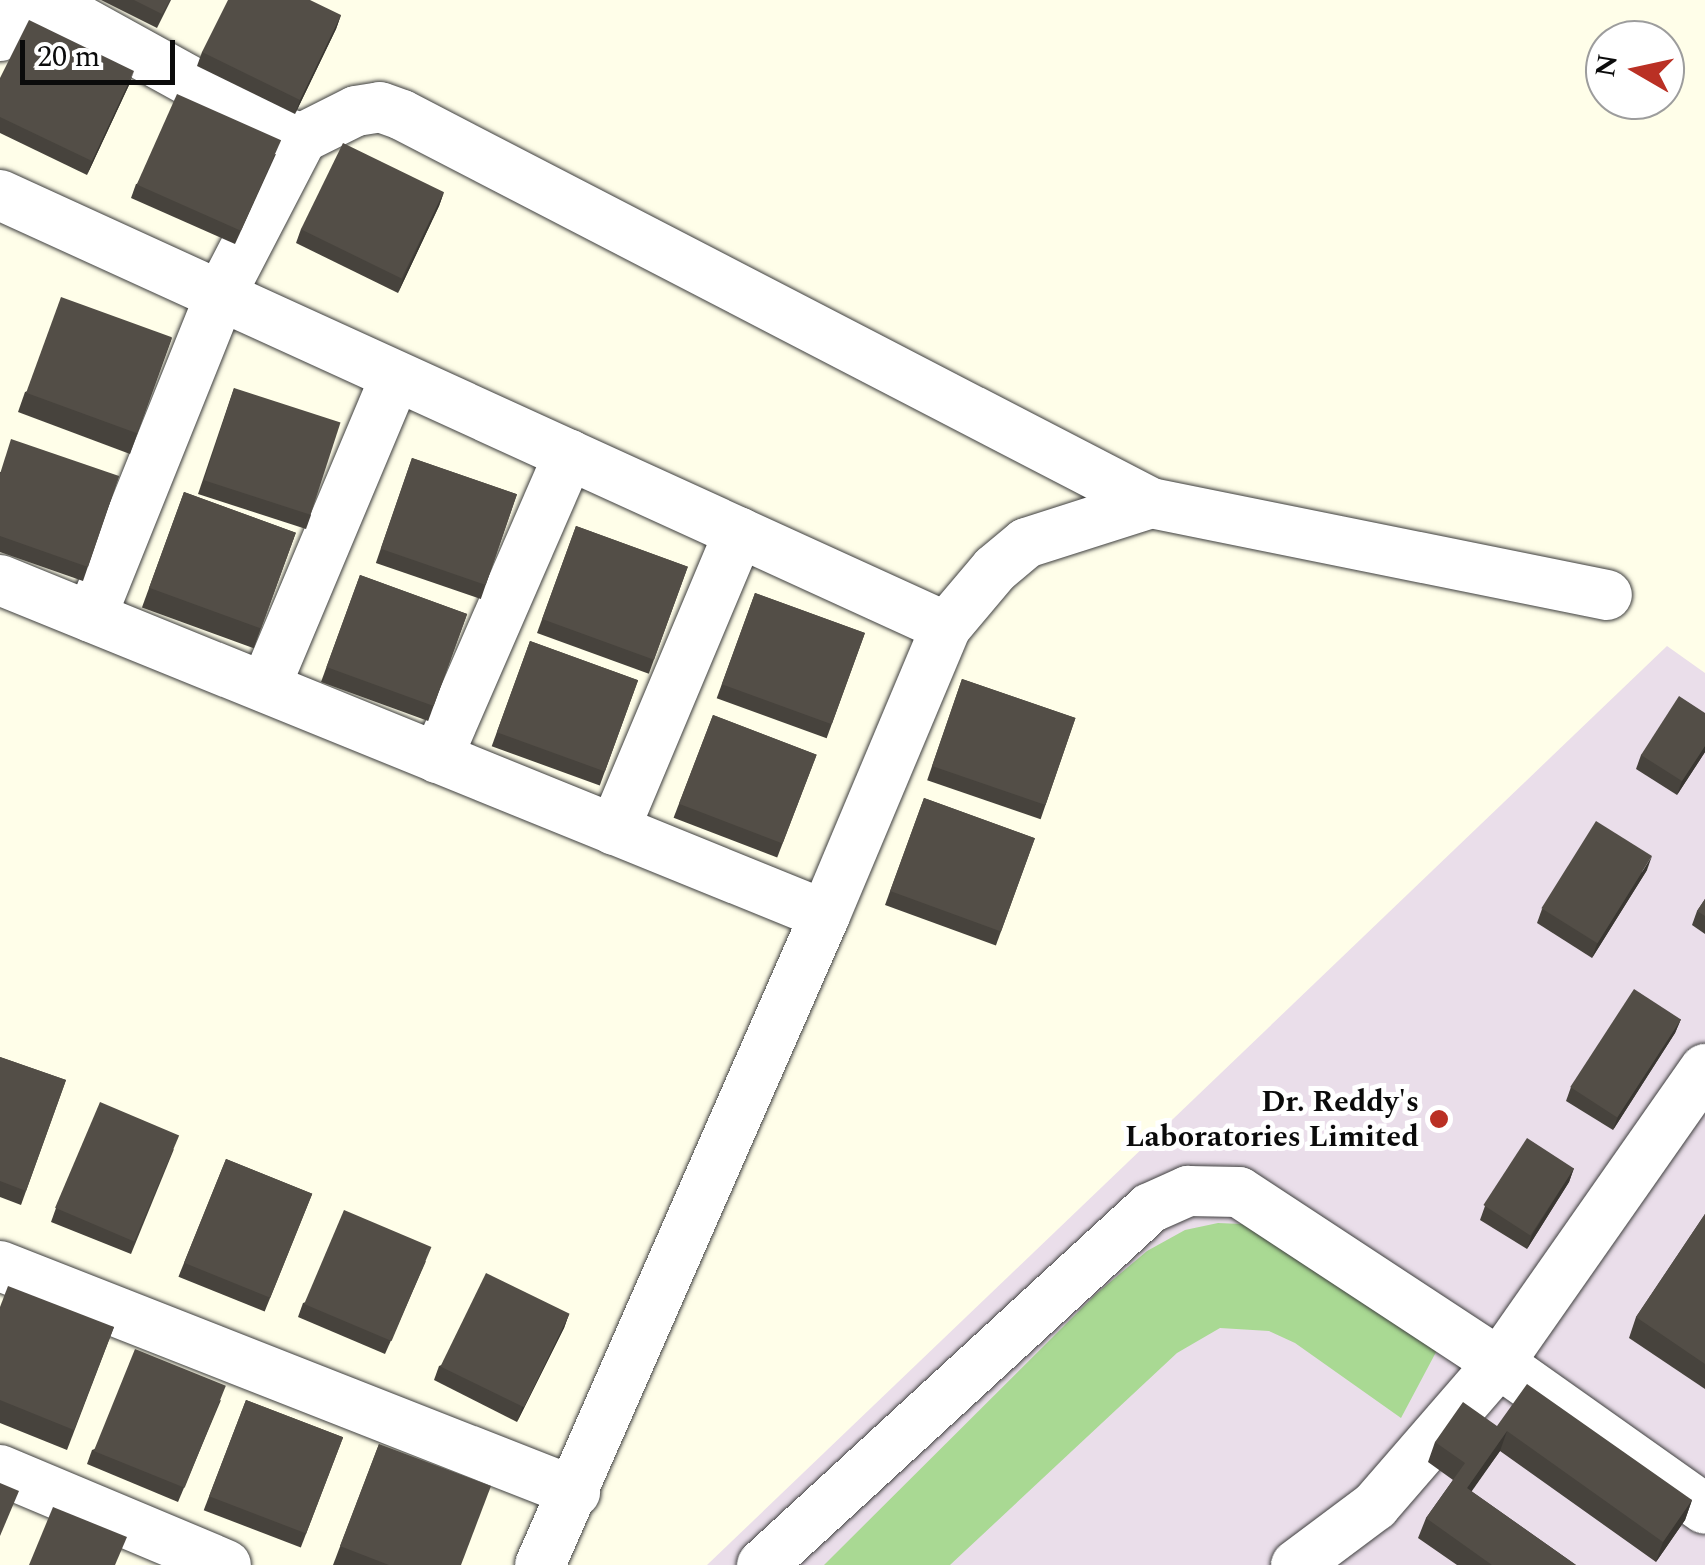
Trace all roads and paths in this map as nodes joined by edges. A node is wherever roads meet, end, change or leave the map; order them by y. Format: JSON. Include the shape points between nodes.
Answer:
{"nodes":[{"id":1,"x":19,"y":0,"type":"edge"},
{"id":2,"x":43,"y":0,"type":"edge"},
{"id":3,"x":0,"y":36,"type":"edge"},
{"id":4,"x":302,"y":138,"type":"junction"},
{"id":5,"x":0,"y":195,"type":"edge"},
{"id":6,"x":220,"y":296,"type":"junction"},
{"id":7,"x":396,"y":376,"type":"junction"},
{"id":8,"x":569,"y":455,"type":"junction"},
{"id":9,"x":1150,"y":503,"type":"junction"},
{"id":10,"x":739,"y":532,"type":"junction"},
{"id":11,"x":0,"y":580,"type":"edge"},
{"id":12,"x":1607,"y":595,"type":"dead end"},
{"id":13,"x":91,"y":617,"type":"junction"},
{"id":14,"x":946,"y":627,"type":"junction"},
{"id":15,"x":266,"y":688,"type":"junction"},
{"id":16,"x":437,"y":758,"type":"junction"},
{"id":17,"x":614,"y":830,"type":"junction"},
{"id":18,"x":825,"y":915,"type":"junction"},
{"id":19,"x":1705,"y":1069,"type":"edge"},
{"id":20,"x":0,"y":1266,"type":"edge"},
{"id":21,"x":1499,"y":1362,"type":"junction"},
{"id":22,"x":0,"y":1470,"type":"edge"},
{"id":23,"x":575,"y":1492,"type":"junction"},
{"id":24,"x":1705,"y":1509,"type":"edge"},
{"id":25,"x":226,"y":1565,"type":"edge"},
{"id":26,"x":540,"y":1565,"type":"edge"},
{"id":27,"x":762,"y":1565,"type":"edge"},
{"id":28,"x":1296,"y":1565,"type":"edge"}],
"edges":[{"from":1,"to":3,"type":"street"},
{"from":2,"to":4,"type":"street"},
{"from":4,"to":6,"type":"street"},
{"from":4,"to":9,"type":"street","via":[[356,111],[380,108],[402,115]]},
{"from":5,"to":6,"type":"street"},
{"from":6,"to":7,"type":"street"},
{"from":6,"to":13,"type":"street"},
{"from":7,"to":8,"type":"street"},
{"from":7,"to":15,"type":"street"},
{"from":8,"to":10,"type":"street"},
{"from":8,"to":16,"type":"street"},
{"from":9,"to":12,"type":"street"},
{"from":9,"to":14,"type":"street","via":[[1026,543],[995,568]]},
{"from":10,"to":14,"type":"street"},
{"from":10,"to":17,"type":"street"},
{"from":11,"to":13,"type":"street"},
{"from":13,"to":15,"type":"street"},
{"from":14,"to":18,"type":"street"},
{"from":15,"to":16,"type":"street"},
{"from":16,"to":17,"type":"street"},
{"from":17,"to":18,"type":"street"},
{"from":18,"to":23,"type":"street"},
{"from":19,"to":21,"type":"street"},
{"from":20,"to":23,"type":"street"},
{"from":21,"to":24,"type":"street"},
{"from":21,"to":27,"type":"street","via":[[1239,1192],[1188,1191],[1150,1208]]},
{"from":21,"to":28,"type":"street","via":[[1375,1506]]},
{"from":22,"to":25,"type":"street"},
{"from":23,"to":26,"type":"street"}]}
